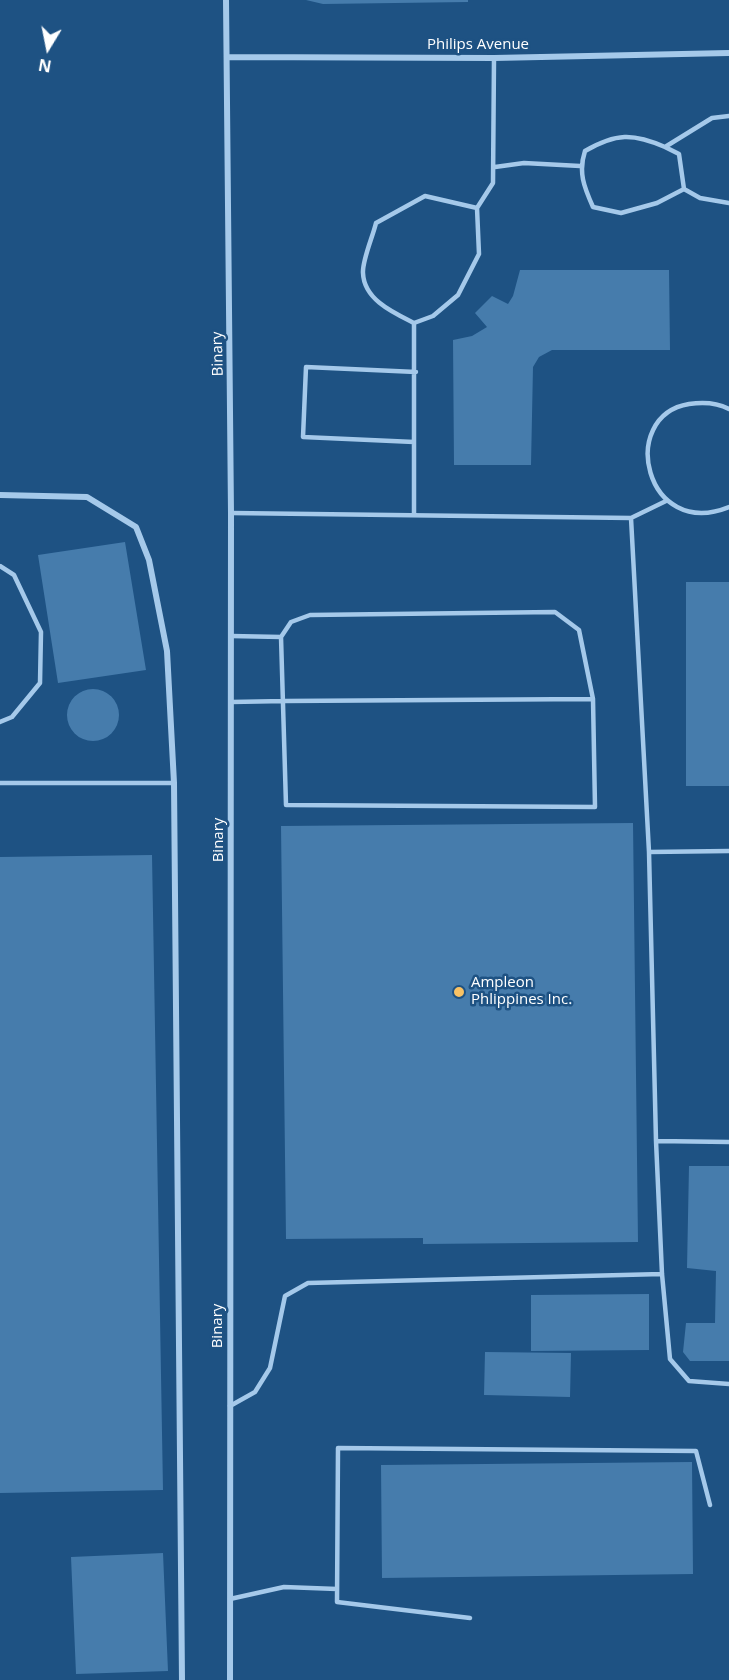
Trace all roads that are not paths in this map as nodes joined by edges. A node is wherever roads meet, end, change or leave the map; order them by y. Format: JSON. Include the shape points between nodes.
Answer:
{"nodes":[{"id":1,"x":226,"y":0,"type":"edge"},
{"id":2,"x":729,"y":53,"type":"edge"},
{"id":3,"x":227,"y":57,"type":"junction"},
{"id":4,"x":494,"y":58,"type":"junction"},
{"id":5,"x":729,"y":116,"type":"edge"},
{"id":6,"x":665,"y":147,"type":"junction"},
{"id":7,"x":580,"y":166,"type":"junction"},
{"id":8,"x":495,"y":167,"type":"junction"},
{"id":9,"x":684,"y":189,"type":"junction"},
{"id":10,"x":729,"y":203,"type":"edge"},
{"id":11,"x":477,"y":208,"type":"junction"},
{"id":12,"x":414,"y":323,"type":"junction"},
{"id":13,"x":416,"y":372,"type":"junction"},
{"id":14,"x":729,"y":410,"type":"edge"},
{"id":15,"x":414,"y":442,"type":"junction"},
{"id":16,"x":0,"y":495,"type":"edge"},
{"id":17,"x":666,"y":501,"type":"junction"},
{"id":18,"x":729,"y":507,"type":"edge"},
{"id":19,"x":231,"y":513,"type":"junction"},
{"id":20,"x":414,"y":514,"type":"junction"},
{"id":21,"x":631,"y":518,"type":"junction"},
{"id":22,"x":0,"y":566,"type":"edge"},
{"id":23,"x":231,"y":636,"type":"junction"},
{"id":24,"x":282,"y":637,"type":"junction"},
{"id":25,"x":593,"y":699,"type":"junction"},
{"id":26,"x":285,"y":701,"type":"junction"},
{"id":27,"x":231,"y":702,"type":"junction"},
{"id":28,"x":0,"y":722,"type":"edge"},
{"id":29,"x":0,"y":783,"type":"edge"},
{"id":30,"x":174,"y":783,"type":"junction"},
{"id":31,"x":729,"y":850,"type":"edge"},
{"id":32,"x":649,"y":852,"type":"junction"},
{"id":33,"x":656,"y":1141,"type":"junction"},
{"id":34,"x":729,"y":1142,"type":"edge"},
{"id":35,"x":662,"y":1274,"type":"junction"},
{"id":36,"x":729,"y":1384,"type":"edge"},
{"id":37,"x":230,"y":1406,"type":"junction"},
{"id":38,"x":710,"y":1505,"type":"dead end"},
{"id":39,"x":337,"y":1589,"type":"junction"},
{"id":40,"x":230,"y":1599,"type":"junction"},
{"id":41,"x":470,"y":1618,"type":"dead end"},
{"id":42,"x":182,"y":1680,"type":"edge"},
{"id":43,"x":230,"y":1680,"type":"edge"}],
"edges":[{"from":1,"to":3,"type":"street","name":"Binary"},
{"from":2,"to":4,"type":"street","name":"Philips Avenue"},
{"from":3,"to":4,"type":"street","name":"Philips Avenue"},
{"from":3,"to":19,"type":"street","name":"Binary"},
{"from":4,"to":8,"type":"lane"},
{"from":5,"to":6,"type":"lane","via":[[712,118]]},
{"from":6,"to":7,"type":"lane","via":[[642,136],[625,136],[585,151]]},
{"from":6,"to":9,"type":"lane","via":[[679,154]]},
{"from":7,"to":8,"type":"lane","via":[[524,163]]},
{"from":7,"to":9,"type":"lane","via":[[593,207],[621,213],[657,203]]},
{"from":8,"to":11,"type":"lane","via":[[493,183]]},
{"from":9,"to":10,"type":"lane","via":[[700,198]]},
{"from":11,"to":12,"type":"lane","via":[[479,254],[458,295],[433,316]]},
{"from":11,"to":12,"type":"lane","via":[[425,196],[376,223],[363,273],[372,294],[386,309]]},
{"from":12,"to":13,"type":"lane"},
{"from":13,"to":15,"type":"lane"},
{"from":13,"to":15,"type":"lane","via":[[306,367],[303,437]]},
{"from":14,"to":17,"type":"lane","via":[[703,402],[684,405],[666,415],[654,430],[647,448],[647,468]]},
{"from":15,"to":20,"type":"lane"},
{"from":16,"to":30,"type":"street","via":[[87,497],[135,527],[149,560],[167,651]]},
{"from":17,"to":18,"type":"lane","via":[[698,514]]},
{"from":17,"to":21,"type":"lane"},
{"from":19,"to":20,"type":"lane"},
{"from":19,"to":23,"type":"street","name":"Binary"},
{"from":20,"to":21,"type":"lane"},
{"from":21,"to":32,"type":"lane"},
{"from":22,"to":28,"type":"lane","via":[[14,575],[41,632],[40,683],[12,717]]},
{"from":23,"to":24,"type":"lane"},
{"from":23,"to":27,"type":"street","name":"Binary"},
{"from":24,"to":25,"type":"lane","via":[[291,622],[310,615],[555,612],[579,630]]},
{"from":24,"to":26,"type":"lane"},
{"from":25,"to":26,"type":"lane"},
{"from":25,"to":26,"type":"lane","via":[[595,807],[286,805]]},
{"from":26,"to":27,"type":"lane"},
{"from":27,"to":37,"type":"street","name":"Binary"},
{"from":29,"to":30,"type":"lane"},
{"from":30,"to":42,"type":"street"},
{"from":31,"to":32,"type":"lane"},
{"from":32,"to":33,"type":"lane"},
{"from":33,"to":34,"type":"lane"},
{"from":33,"to":35,"type":"lane"},
{"from":35,"to":36,"type":"lane","via":[[670,1359],[689,1381]]},
{"from":35,"to":37,"type":"lane","via":[[308,1283],[285,1296],[270,1368],[255,1392]]},
{"from":37,"to":40,"type":"street","name":"Binary"},
{"from":38,"to":39,"type":"lane","via":[[696,1451],[339,1448]]},
{"from":39,"to":40,"type":"lane","via":[[284,1587]]},
{"from":39,"to":41,"type":"lane","via":[[337,1602]]},
{"from":40,"to":43,"type":"street","name":"Binary"}]}
